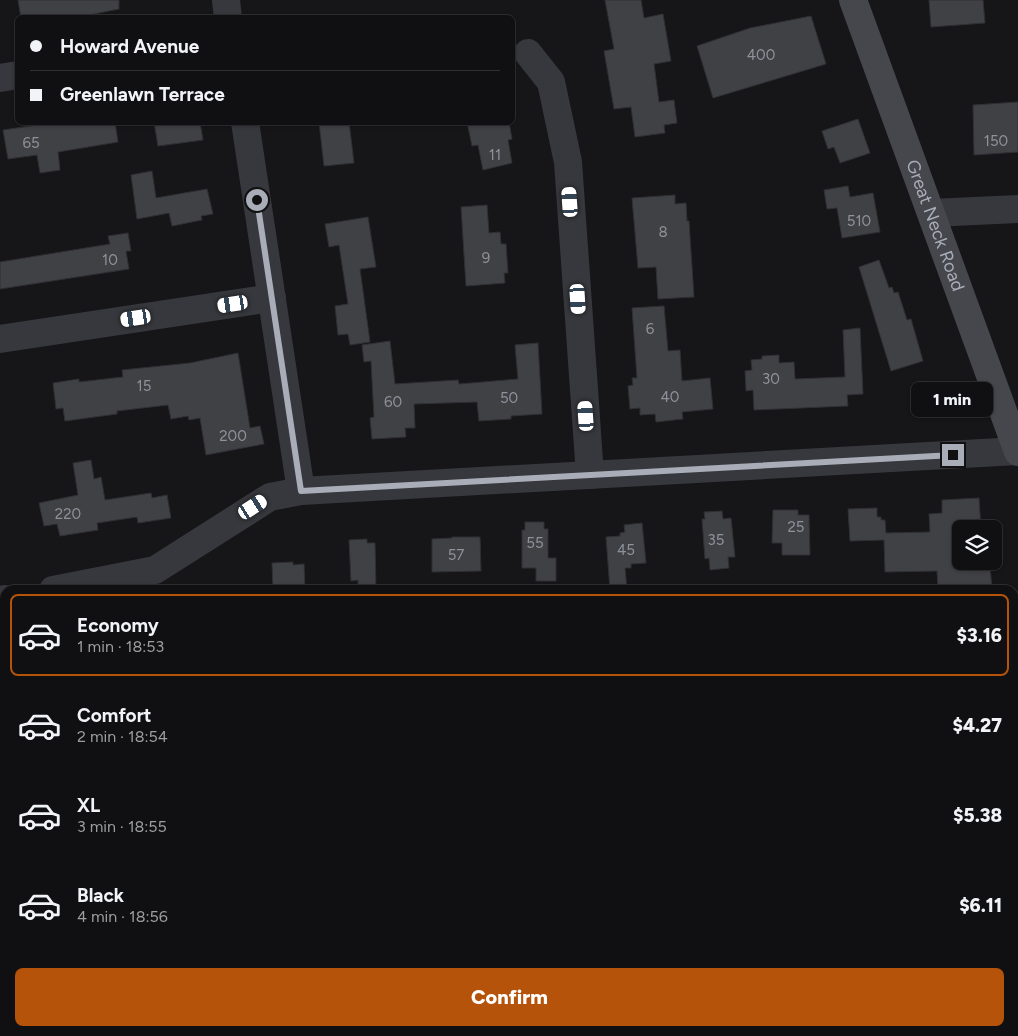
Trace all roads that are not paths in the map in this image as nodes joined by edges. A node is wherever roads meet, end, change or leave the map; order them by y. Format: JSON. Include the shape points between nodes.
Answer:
{"nodes":[{"id":1,"x":226,"y":0,"type":"edge"},
{"id":2,"x":852,"y":0,"type":"edge"},
{"id":3,"x":228,"y":15,"type":"edge"},
{"id":4,"x":528,"y":53,"type":"dead end"},
{"id":5,"x":15,"y":76,"type":"edge"},
{"id":6,"x":0,"y":78,"type":"edge"},
{"id":7,"x":245,"y":125,"type":"edge"},
{"id":8,"x":1018,"y":209,"type":"edge"},
{"id":9,"x":932,"y":213,"type":"junction"},
{"id":10,"x":272,"y":298,"type":"junction"},
{"id":11,"x":0,"y":339,"type":"edge"},
{"id":12,"x":1018,"y":451,"type":"edge"},
{"id":13,"x":590,"y":475,"type":"junction"},
{"id":14,"x":301,"y":491,"type":"junction"},
{"id":15,"x":78,"y":585,"type":"edge"}],
"edges":[{"from":1,"to":3,"type":"street"},
{"from":2,"to":9,"type":"main road","name":"Great Neck Road"},
{"from":4,"to":13,"type":"street","via":[[551,82],[568,162]]},
{"from":5,"to":6,"type":"street"},
{"from":7,"to":10,"type":"street"},
{"from":8,"to":9,"type":"street"},
{"from":9,"to":12,"type":"main road","name":"Great Neck Road"},
{"from":10,"to":11,"type":"street"},
{"from":10,"to":14,"type":"street"},
{"from":12,"to":13,"type":"street"},
{"from":13,"to":14,"type":"street"},
{"from":14,"to":15,"type":"street","via":[[270,497],[155,570]]}]}
